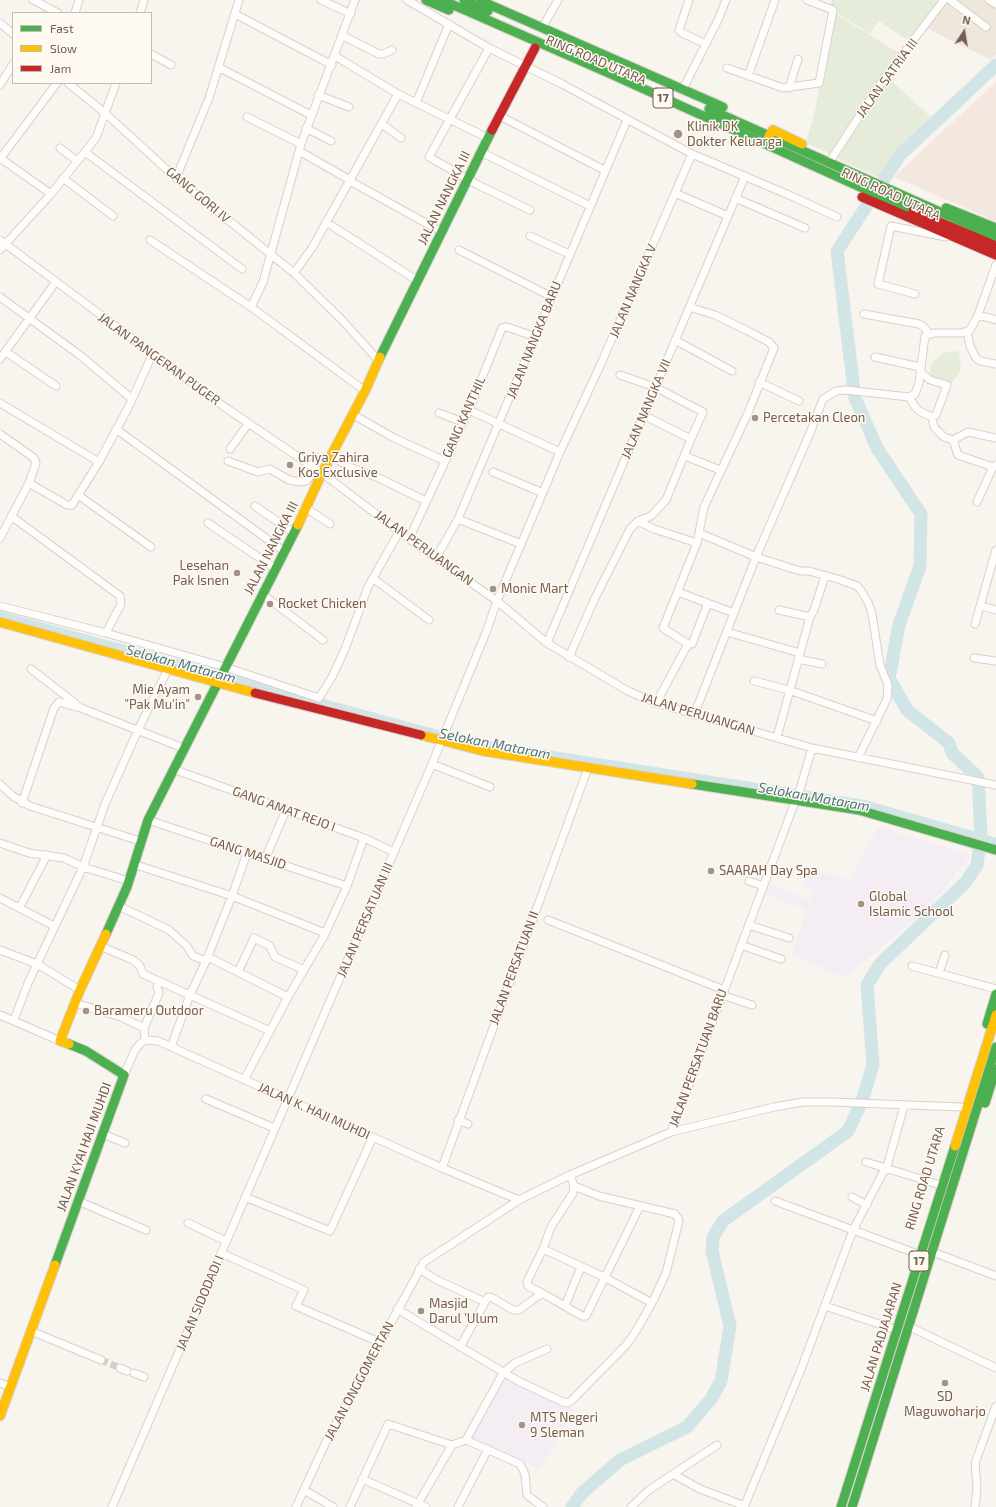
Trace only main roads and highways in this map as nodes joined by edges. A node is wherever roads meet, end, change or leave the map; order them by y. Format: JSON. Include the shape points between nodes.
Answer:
{"nodes":[{"id":1,"x":426,"y":0,"type":"edge"},
{"id":2,"x":444,"y":0,"type":"edge"},
{"id":3,"x":480,"y":0,"type":"edge"},
{"id":4,"x":462,"y":3,"type":"edge"},
{"id":5,"x":535,"y":48,"type":"junction"},
{"id":6,"x":612,"y":77,"type":"junction"},
{"id":7,"x":771,"y":133,"type":"junction"},
{"id":8,"x":871,"y":179,"type":"junction"},
{"id":9,"x":889,"y":205,"type":"junction"},
{"id":10,"x":970,"y":222,"type":"junction"},
{"id":11,"x":996,"y":228,"type":"edge"},
{"id":12,"x":996,"y":237,"type":"edge"},
{"id":13,"x":996,"y":246,"type":"edge"},
{"id":14,"x":996,"y":255,"type":"edge"},
{"id":15,"x":0,"y":622,"type":"edge"},
{"id":16,"x":217,"y":682,"type":"junction"},
{"id":17,"x":996,"y":850,"type":"edge"},
{"id":18,"x":996,"y":994,"type":"edge"},
{"id":19,"x":996,"y":1015,"type":"edge"},
{"id":20,"x":60,"y":1041,"type":"joint"},
{"id":21,"x":996,"y":1047,"type":"edge"},
{"id":22,"x":996,"y":1069,"type":"edge"},
{"id":23,"x":899,"y":1366,"type":"junction"},
{"id":24,"x":873,"y":1394,"type":"junction"},
{"id":25,"x":0,"y":1416,"type":"edge"},
{"id":26,"x":834,"y":1507,"type":"edge"},
{"id":27,"x":841,"y":1507,"type":"edge"},
{"id":28,"x":852,"y":1507,"type":"edge"},
{"id":29,"x":858,"y":1507,"type":"edge"}],
"edges":[{"from":1,"to":5,"type":"main road","name":"RING ROAD UTARA"},
{"from":2,"to":4,"type":"main road","number":"17"},
{"from":3,"to":7,"type":"main road","name":"RING ROAD UTARA","via":[[683,89]]},
{"from":4,"to":6,"type":"main road","number":"17"},
{"from":4,"to":7,"type":"main road","number":"17"},
{"from":5,"to":6,"type":"main road","name":"RING ROAD UTARA"},
{"from":5,"to":16,"type":"main road","name":"JALAN NANGKA III","via":[[481,152],[365,391],[331,456],[319,471],[306,508],[285,552]]},
{"from":6,"to":9,"type":"main road","name":"RING ROAD UTARA","number":"17"},
{"from":7,"to":8,"type":"main road","number":"17"},
{"from":7,"to":8,"type":"main road","name":"RING ROAD UTARA","via":[[832,158]]},
{"from":8,"to":10,"type":"main road","number":"17"},
{"from":9,"to":13,"type":"main road"},
{"from":9,"to":14,"type":"main road","name":"RING ROAD UTARA"},
{"from":10,"to":11,"type":"main road"},
{"from":10,"to":12,"type":"main road","number":"17"},
{"from":15,"to":16,"type":"main road"},
{"from":16,"to":17,"type":"main road","via":[[443,737],[483,751],[860,810]]},
{"from":16,"to":20,"type":"main road","name":"JALAN NANGKA III","via":[[148,820],[119,906],[80,990]]},
{"from":18,"to":24,"type":"main road","name":"RING ROAD UTARA","via":[[891,1328]]},
{"from":19,"to":24,"type":"main road","name":"JALAN PADJAJARAN","number":"17"},
{"from":20,"to":25,"type":"main road","name":"JALAN KYAI HAJI MUHDI","via":[[86,1051],[124,1075]]},
{"from":21,"to":23,"type":"main road","name":"JALAN PADJAJARAN","number":"17"},
{"from":22,"to":23,"type":"main road","via":[[914,1329]]},
{"from":23,"to":28,"type":"main road","name":"JALAN PADJAJARAN","number":"17"},
{"from":23,"to":29,"type":"main road"},
{"from":24,"to":26,"type":"main road","name":"RING ROAD UTARA"},
{"from":24,"to":27,"type":"main road","name":"JALAN PADJAJARAN","number":"17"}]}
